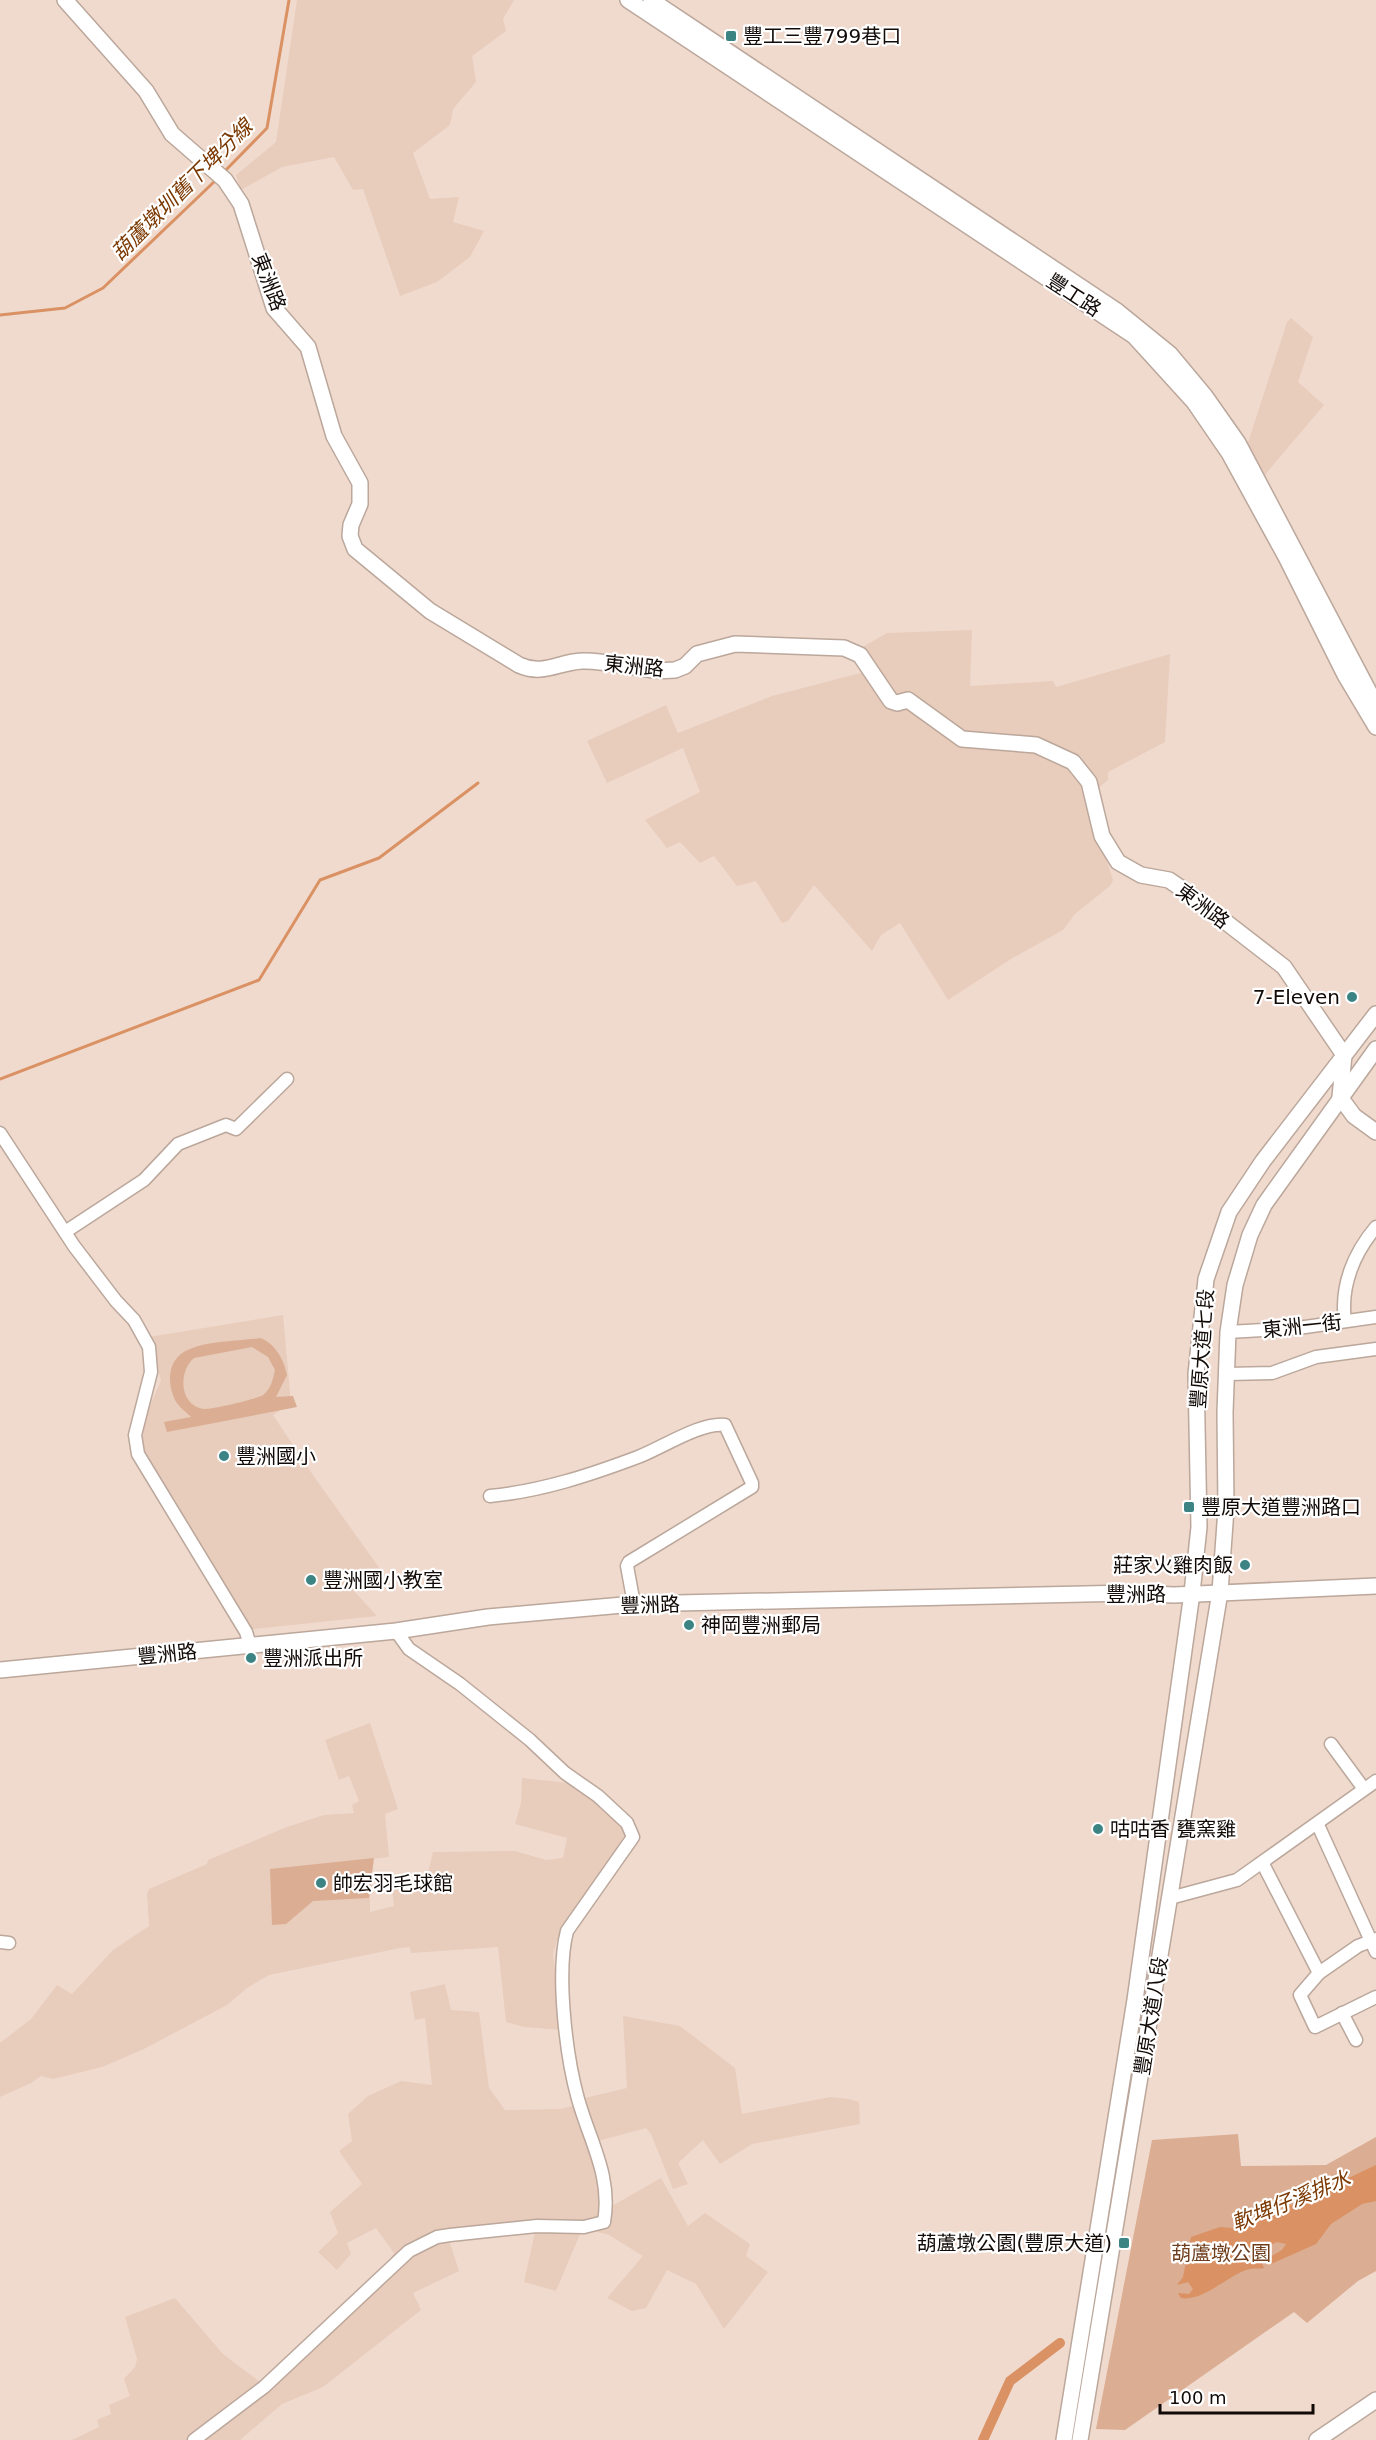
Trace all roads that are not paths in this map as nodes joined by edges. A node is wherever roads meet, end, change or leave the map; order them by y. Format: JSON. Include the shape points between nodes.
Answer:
{"nodes":[{"id":1,"x":65,"y":0,"type":"edge"},
{"id":2,"x":628,"y":0,"type":"edge"},
{"id":3,"x":651,"y":0,"type":"edge"},
{"id":4,"x":1376,"y":705,"type":"edge"},
{"id":5,"x":1376,"y":727,"type":"edge"},
{"id":6,"x":1376,"y":1014,"type":"edge"},
{"id":7,"x":1376,"y":1049,"type":"edge"},
{"id":8,"x":1344,"y":1055,"type":"junction"},
{"id":9,"x":287,"y":1079,"type":"dead end"},
{"id":10,"x":1340,"y":1097,"type":"junction"},
{"id":11,"x":1376,"y":1132,"type":"edge"},
{"id":12,"x":0,"y":1133,"type":"edge"},
{"id":13,"x":1376,"y":1227,"type":"edge"},
{"id":14,"x":65,"y":1232,"type":"junction"},
{"id":15,"x":1376,"y":1317,"type":"edge"},
{"id":16,"x":1345,"y":1321,"type":"junction"},
{"id":17,"x":1228,"y":1332,"type":"junction"},
{"id":18,"x":1376,"y":1349,"type":"edge"},
{"id":19,"x":1228,"y":1374,"type":"junction"},
{"id":20,"x":490,"y":1496,"type":"dead end"},
{"id":21,"x":1376,"y":1586,"type":"edge"},
{"id":22,"x":1220,"y":1592,"type":"junction"},
{"id":23,"x":1192,"y":1593,"type":"junction"},
{"id":24,"x":634,"y":1605,"type":"junction"},
{"id":25,"x":396,"y":1631,"type":"junction"},
{"id":26,"x":250,"y":1645,"type":"junction"},
{"id":27,"x":0,"y":1670,"type":"edge"},
{"id":28,"x":1331,"y":1744,"type":"dead end"},
{"id":29,"x":1376,"y":1781,"type":"edge"},
{"id":30,"x":1364,"y":1789,"type":"junction"},
{"id":31,"x":1318,"y":1824,"type":"junction"},
{"id":32,"x":1263,"y":1864,"type":"junction"},
{"id":33,"x":1170,"y":1898,"type":"junction"},
{"id":34,"x":1374,"y":1944,"type":"edge"},
{"id":35,"x":1319,"y":1972,"type":"junction"},
{"id":36,"x":1376,"y":1997,"type":"edge"},
{"id":37,"x":1342,"y":2013,"type":"junction"},
{"id":38,"x":1356,"y":2040,"type":"dead end"},
{"id":39,"x":1376,"y":2400,"type":"edge"},
{"id":40,"x":194,"y":2440,"type":"edge"},
{"id":41,"x":1064,"y":2440,"type":"edge"},
{"id":42,"x":1080,"y":2440,"type":"edge"},
{"id":43,"x":1317,"y":2440,"type":"edge"}],
"edges":[{"from":1,"to":8,"type":"street","name":"東洲路","via":[[147,91],[172,134],[221,176],[245,213],[274,308],[299,334],[312,355],[334,436],[360,483],[360,504],[350,536],[355,549],[422,605],[519,665],[538,670],[582,661],[675,670],[697,654],[722,646],[748,644],[853,650],[891,701],[908,700],[962,739],[1036,744],[1073,762],[1089,782],[1102,836],[1118,862],[1141,874],[1169,880],[1274,957]]},
{"from":2,"to":5,"type":"street","name":"豐工路","via":[[1134,336],[1194,402],[1228,453]]},
{"from":3,"to":4,"type":"street","name":"豐工路","via":[[1117,311],[1170,354],[1238,443]]},
{"from":6,"to":8,"type":"street","name":"豐原大道七段"},
{"from":7,"to":10,"type":"street","name":"豐原大道七段"},
{"from":8,"to":10,"type":"street"},
{"from":8,"to":23,"type":"street","name":"豐原大道七段","via":[[1229,1212],[1206,1279],[1196,1374],[1199,1527]]},
{"from":9,"to":14,"type":"street","via":[[236,1129],[226,1125],[178,1144],[144,1180]]},
{"from":10,"to":11,"type":"street","via":[[1354,1116]]},
{"from":10,"to":17,"type":"street","name":"豐原大道七段","via":[[1264,1205],[1235,1285]]},
{"from":12,"to":14,"type":"street"},
{"from":13,"to":16,"type":"street","via":[[1363,1242],[1347,1279],[1342,1302]]},
{"from":14,"to":26,"type":"street","via":[[134,1320],[149,1347],[152,1372],[135,1435],[138,1454],[246,1632]]},
{"from":15,"to":16,"type":"street","name":"東洲一街"},
{"from":16,"to":17,"type":"street","name":"東洲一街"},
{"from":17,"to":19,"type":"street","name":"豐原大道七段"},
{"from":18,"to":19,"type":"street","via":[[1316,1357],[1272,1373]]},
{"from":19,"to":22,"type":"street","name":"豐原大道七段"},
{"from":20,"to":24,"type":"street","via":[[544,1489],[640,1456],[706,1427],[725,1425],[752,1487],[629,1562]]},
{"from":21,"to":22,"type":"street","name":"豐洲路"},
{"from":22,"to":23,"type":"street","name":"豐洲路"},
{"from":22,"to":33,"type":"street","name":"豐原大道八段"},
{"from":23,"to":24,"type":"street","name":"豐洲路"},
{"from":23,"to":41,"type":"street","name":"豐原大道八段","via":[[1135,2000]]},
{"from":24,"to":25,"type":"street","name":"豐洲路","via":[[488,1617]]},
{"from":25,"to":26,"type":"street","name":"豐洲路"},
{"from":25,"to":40,"type":"street","via":[[409,1649],[460,1684],[598,1796],[627,1823],[633,1837],[567,1931],[563,1947],[564,2005],[574,2079],[607,2187],[604,2222],[584,2227],[537,2226],[450,2235],[409,2251],[264,2387]]},
{"from":26,"to":27,"type":"street","name":"豐洲路"},
{"from":28,"to":30,"type":"street"},
{"from":29,"to":30,"type":"street"},
{"from":30,"to":31,"type":"street"},
{"from":31,"to":32,"type":"street"},
{"from":31,"to":34,"type":"street"},
{"from":32,"to":33,"type":"street","via":[[1237,1880]]},
{"from":32,"to":35,"type":"street"},
{"from":33,"to":42,"type":"street","name":"豐原大道八段"},
{"from":34,"to":35,"type":"street"},
{"from":35,"to":37,"type":"street","via":[[1300,1995],[1315,2027]]},
{"from":36,"to":37,"type":"street"},
{"from":37,"to":38,"type":"street"},
{"from":39,"to":43,"type":"street"}]}
